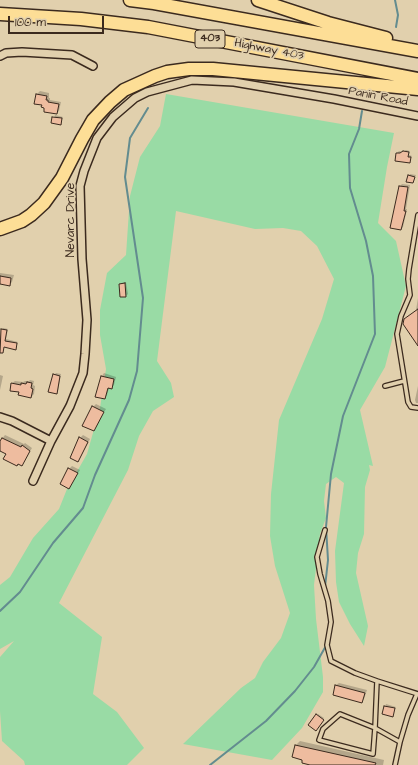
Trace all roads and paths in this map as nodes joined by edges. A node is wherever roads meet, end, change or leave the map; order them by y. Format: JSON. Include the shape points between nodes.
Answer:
{"nodes":[{"id":1,"x":130,"y":0,"type":"edge"},
{"id":2,"x":258,"y":0,"type":"edge"},
{"id":3,"x":0,"y":14,"type":"edge"},
{"id":4,"x":418,"y":47,"type":"edge"},
{"id":5,"x":418,"y":51,"type":"edge"},
{"id":6,"x":0,"y":56,"type":"edge"},
{"id":7,"x":93,"y":66,"type":"dead end"},
{"id":8,"x":418,"y":79,"type":"edge"},
{"id":9,"x":418,"y":89,"type":"edge"},
{"id":10,"x":334,"y":99,"type":"joint"},
{"id":11,"x":418,"y":116,"type":"edge"},
{"id":12,"x":418,"y":215,"type":"edge"},
{"id":13,"x":0,"y":229,"type":"edge"},
{"id":14,"x":404,"y":381,"type":"junction"},
{"id":15,"x":385,"y":386,"type":"dead end"},
{"id":16,"x":418,"y":408,"type":"edge"},
{"id":17,"x":0,"y":417,"type":"edge"},
{"id":18,"x":51,"y":440,"type":"junction"},
{"id":19,"x":33,"y":482,"type":"dead end"},
{"id":20,"x":325,"y":530,"type":"dead end"},
{"id":21,"x":377,"y":681,"type":"junction"},
{"id":22,"x":417,"y":694,"type":"edge"},
{"id":23,"x":375,"y":728,"type":"junction"},
{"id":24,"x":400,"y":742,"type":"junction"},
{"id":25,"x":395,"y":765,"type":"edge"}],
"edges":[{"from":1,"to":5,"type":"highway","name":"Highway 403","number":"403"},
{"from":2,"to":4,"type":"highway","via":[[328,23]]},
{"from":3,"to":8,"type":"highway","name":"Highway 403","number":"403","via":[[81,19],[148,27]]},
{"from":6,"to":7,"type":"street","via":[[22,52],[72,55]]},
{"from":9,"to":13,"type":"highway","via":[[213,69],[189,69],[155,76],[124,90],[110,102],[93,120],[62,178],[44,203],[22,221]]},
{"from":10,"to":11,"type":"street","name":"Panin Road"},
{"from":10,"to":18,"type":"street","name":"Nevarc Drive","via":[[234,82],[192,80],[147,92],[135,98],[103,129],[97,138],[80,186],[86,320],[83,373],[70,406]]},
{"from":12,"to":14,"type":"lane","via":[[408,279],[410,295],[397,334]]},
{"from":14,"to":15,"type":"lane"},
{"from":14,"to":16,"type":"lane","via":[[408,402],[411,407]]},
{"from":17,"to":18,"type":"street"},
{"from":18,"to":19,"type":"street","name":"Nevarc Drive"},
{"from":20,"to":21,"type":"lane","via":[[317,557],[331,622],[326,646],[332,661]]},
{"from":21,"to":22,"type":"lane"},
{"from":21,"to":23,"type":"lane"},
{"from":22,"to":24,"type":"lane"},
{"from":23,"to":23,"type":"lane","via":[[373,754],[319,740],[323,729],[340,714]]},
{"from":23,"to":24,"type":"lane"},
{"from":24,"to":25,"type":"lane"}]}
